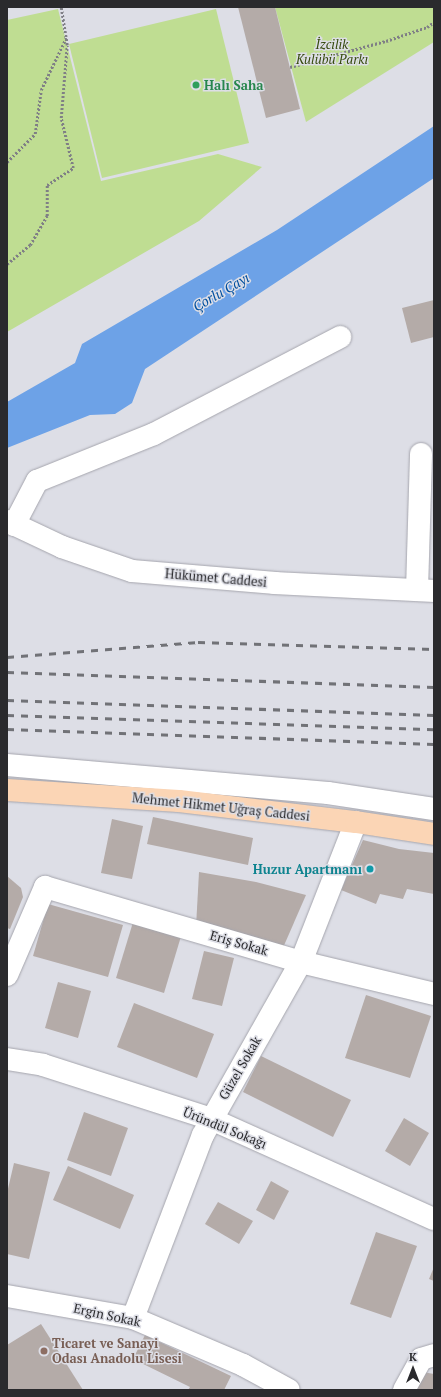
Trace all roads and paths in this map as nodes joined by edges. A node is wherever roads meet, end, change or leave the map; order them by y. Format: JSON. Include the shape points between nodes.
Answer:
{"nodes":[{"id":1,"x":61,"y":7,"type":"edge"},
{"id":2,"x":434,"y":22,"type":"edge"},
{"id":3,"x":66,"y":38,"type":"junction"},
{"id":4,"x":290,"y":67,"type":"dead end"},
{"id":5,"x":7,"y":162,"type":"edge"},
{"id":6,"x":7,"y":264,"type":"edge"},
{"id":7,"x":340,"y":338,"type":"dead end"},
{"id":8,"x":421,"y":454,"type":"dead end"},
{"id":9,"x":11,"y":523,"type":"edge"},
{"id":10,"x":426,"y":590,"type":"edge"},
{"id":11,"x":7,"y":765,"type":"edge"},
{"id":12,"x":7,"y":790,"type":"edge"},
{"id":13,"x":434,"y":809,"type":"edge"},
{"id":14,"x":356,"y":822,"type":"junction"},
{"id":15,"x":434,"y":834,"type":"edge"},
{"id":16,"x":301,"y":962,"type":"junction"},
{"id":17,"x":7,"y":975,"type":"edge"},
{"id":18,"x":434,"y":994,"type":"edge"},
{"id":19,"x":7,"y":1059,"type":"edge"},
{"id":20,"x":211,"y":1119,"type":"junction"},
{"id":21,"x":434,"y":1219,"type":"edge"},
{"id":22,"x":7,"y":1296,"type":"edge"},
{"id":23,"x":133,"y":1318,"type":"junction"},
{"id":24,"x":434,"y":1355,"type":"edge"},
{"id":25,"x":289,"y":1390,"type":"edge"},
{"id":26,"x":404,"y":1390,"type":"edge"}],
"edges":[{"from":1,"to":3,"type":"path"},
{"from":2,"to":4,"type":"path","via":[[386,41]]},
{"from":3,"to":5,"type":"path","via":[[41,90],[35,134]]},
{"from":3,"to":6,"type":"path","via":[[61,118],[73,168],[47,185],[47,216],[30,245]]},
{"from":7,"to":9,"type":"street","via":[[154,434],[37,481]]},
{"from":8,"to":10,"type":"street"},
{"from":9,"to":10,"type":"street","name":"Hükümet Caddesi","via":[[62,547],[132,571],[276,583]]},
{"from":11,"to":13,"type":"street","via":[[328,793]]},
{"from":12,"to":14,"type":"main road","name":"Mehmet Hikmet Uğraş Caddesi","via":[[179,801]]},
{"from":14,"to":15,"type":"main road","name":"Mehmet Hikmet Uğraş Caddesi"},
{"from":14,"to":16,"type":"street","name":"Güzel Sokak"},
{"from":16,"to":17,"type":"street","name":"Eriş Sokak","via":[[45,887]]},
{"from":16,"to":18,"type":"street","name":"Eriş Sokak"},
{"from":16,"to":20,"type":"street","name":"Güzel Sokak"},
{"from":19,"to":20,"type":"street","name":"Üründül Sokağı","via":[[43,1065]]},
{"from":20,"to":21,"type":"street","name":"Üründül Sokağı"},
{"from":20,"to":23,"type":"street","name":"Güzel Sokak"},
{"from":22,"to":23,"type":"street","name":"Ergin Sokak"},
{"from":23,"to":25,"type":"street","name":"Ergin Sokak","via":[[243,1365]]},
{"from":24,"to":26,"type":"street","via":[[421,1359]]}]}
